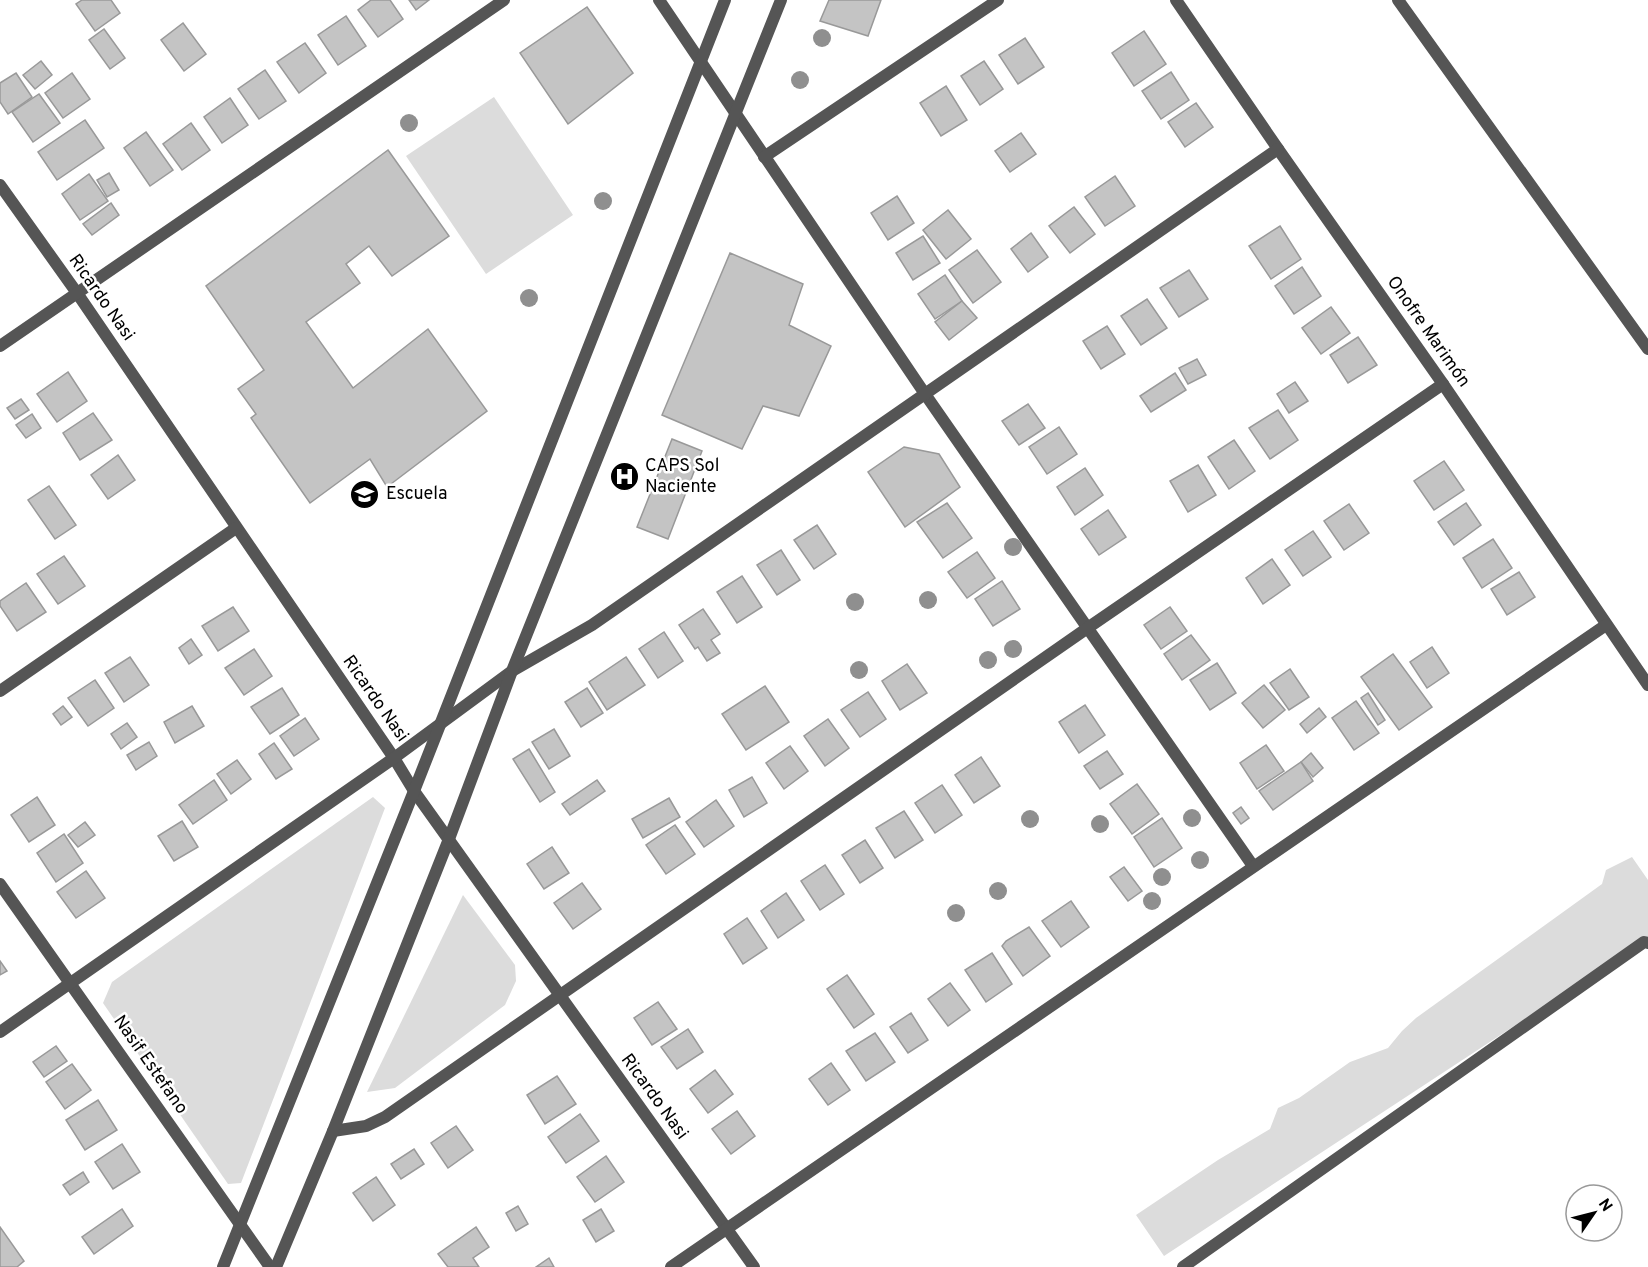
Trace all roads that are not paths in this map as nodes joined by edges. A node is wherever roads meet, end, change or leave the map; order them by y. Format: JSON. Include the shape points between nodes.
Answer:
{"nodes":[{"id":1,"x":504,"y":0,"type":"edge"},
{"id":2,"x":659,"y":0,"type":"edge"},
{"id":3,"x":725,"y":0,"type":"edge"},
{"id":4,"x":781,"y":0,"type":"edge"},
{"id":5,"x":998,"y":0,"type":"edge"},
{"id":6,"x":1176,"y":0,"type":"edge"},
{"id":7,"x":1398,"y":0,"type":"edge"},
{"id":8,"x":701,"y":60,"type":"junction"},
{"id":9,"x":736,"y":113,"type":"junction"},
{"id":10,"x":1278,"y":149,"type":"junction"},
{"id":11,"x":764,"y":157,"type":"junction"},
{"id":12,"x":0,"y":185,"type":"edge"},
{"id":13,"x":77,"y":293,"type":"junction"},
{"id":14,"x":0,"y":346,"type":"edge"},
{"id":15,"x":1648,"y":349,"type":"edge"},
{"id":16,"x":1443,"y":384,"type":"junction"},
{"id":17,"x":925,"y":393,"type":"junction"},
{"id":18,"x":236,"y":528,"type":"junction"},
{"id":19,"x":1606,"y":625,"type":"junction"},
{"id":20,"x":1089,"y":627,"type":"junction"},
{"id":21,"x":512,"y":671,"type":"junction"},
{"id":22,"x":1648,"y":686,"type":"edge"},
{"id":23,"x":0,"y":692,"type":"edge"},
{"id":24,"x":441,"y":723,"type":"junction"},
{"id":25,"x":394,"y":758,"type":"junction"},
{"id":26,"x":414,"y":791,"type":"junction"},
{"id":27,"x":449,"y":839,"type":"junction"},
{"id":28,"x":1253,"y":866,"type":"junction"},
{"id":29,"x":0,"y":884,"type":"edge"},
{"id":30,"x":1647,"y":941,"type":"edge"},
{"id":31,"x":70,"y":983,"type":"junction"},
{"id":32,"x":559,"y":995,"type":"junction"},
{"id":33,"x":0,"y":1032,"type":"edge"},
{"id":34,"x":333,"y":1131,"type":"junction"},
{"id":35,"x":239,"y":1224,"type":"junction"},
{"id":36,"x":727,"y":1229,"type":"junction"},
{"id":37,"x":223,"y":1267,"type":"edge"},
{"id":38,"x":270,"y":1267,"type":"edge"},
{"id":39,"x":276,"y":1267,"type":"edge"},
{"id":40,"x":671,"y":1267,"type":"edge"},
{"id":41,"x":754,"y":1267,"type":"edge"},
{"id":42,"x":1183,"y":1267,"type":"edge"}],
"edges":[{"from":1,"to":13,"type":"street"},
{"from":2,"to":8,"type":"street"},
{"from":3,"to":8,"type":"street"},
{"from":4,"to":9,"type":"street"},
{"from":5,"to":11,"type":"street"},
{"from":6,"to":10,"type":"street","name":"Onofre Marimón"},
{"from":7,"to":15,"type":"street"},
{"from":8,"to":9,"type":"street"},
{"from":8,"to":24,"type":"street"},
{"from":9,"to":11,"type":"street"},
{"from":9,"to":21,"type":"street"},
{"from":10,"to":16,"type":"street","name":"Onofre Marimón"},
{"from":10,"to":17,"type":"street"},
{"from":11,"to":17,"type":"street"},
{"from":12,"to":13,"type":"street","name":"Ricardo Nasi"},
{"from":13,"to":14,"type":"street"},
{"from":13,"to":18,"type":"street","name":"Ricardo Nasi"},
{"from":16,"to":19,"type":"street","name":"Onofre Marimón"},
{"from":16,"to":20,"type":"street"},
{"from":17,"to":20,"type":"street"},
{"from":17,"to":21,"type":"street","via":[[592,625]]},
{"from":18,"to":23,"type":"street"},
{"from":18,"to":25,"type":"street","name":"Ricardo Nasi"},
{"from":19,"to":22,"type":"street","name":"Onofre Marimón"},
{"from":19,"to":28,"type":"street"},
{"from":20,"to":28,"type":"street"},
{"from":20,"to":32,"type":"street"},
{"from":21,"to":24,"type":"street"},
{"from":21,"to":27,"type":"street"},
{"from":24,"to":25,"type":"street"},
{"from":24,"to":26,"type":"street"},
{"from":25,"to":26,"type":"street","name":"Ricardo Nasi"},
{"from":25,"to":31,"type":"street"},
{"from":26,"to":27,"type":"street","name":"Ricardo Nasi"},
{"from":26,"to":35,"type":"street"},
{"from":27,"to":32,"type":"street","name":"Ricardo Nasi"},
{"from":27,"to":34,"type":"street"},
{"from":28,"to":36,"type":"street"},
{"from":29,"to":31,"type":"street","name":"Nasif Estefano"},
{"from":30,"to":42,"type":"street"},
{"from":31,"to":33,"type":"street"},
{"from":31,"to":35,"type":"street","name":"Nasif Estefano"},
{"from":32,"to":34,"type":"street","via":[[385,1117],[366,1126]]},
{"from":32,"to":36,"type":"street","name":"Ricardo Nasi"},
{"from":34,"to":39,"type":"street"},
{"from":35,"to":37,"type":"street"},
{"from":35,"to":38,"type":"street","name":"Nasif Estefano"},
{"from":36,"to":40,"type":"street"},
{"from":36,"to":41,"type":"street","name":"Ricardo Nasi"}]}
